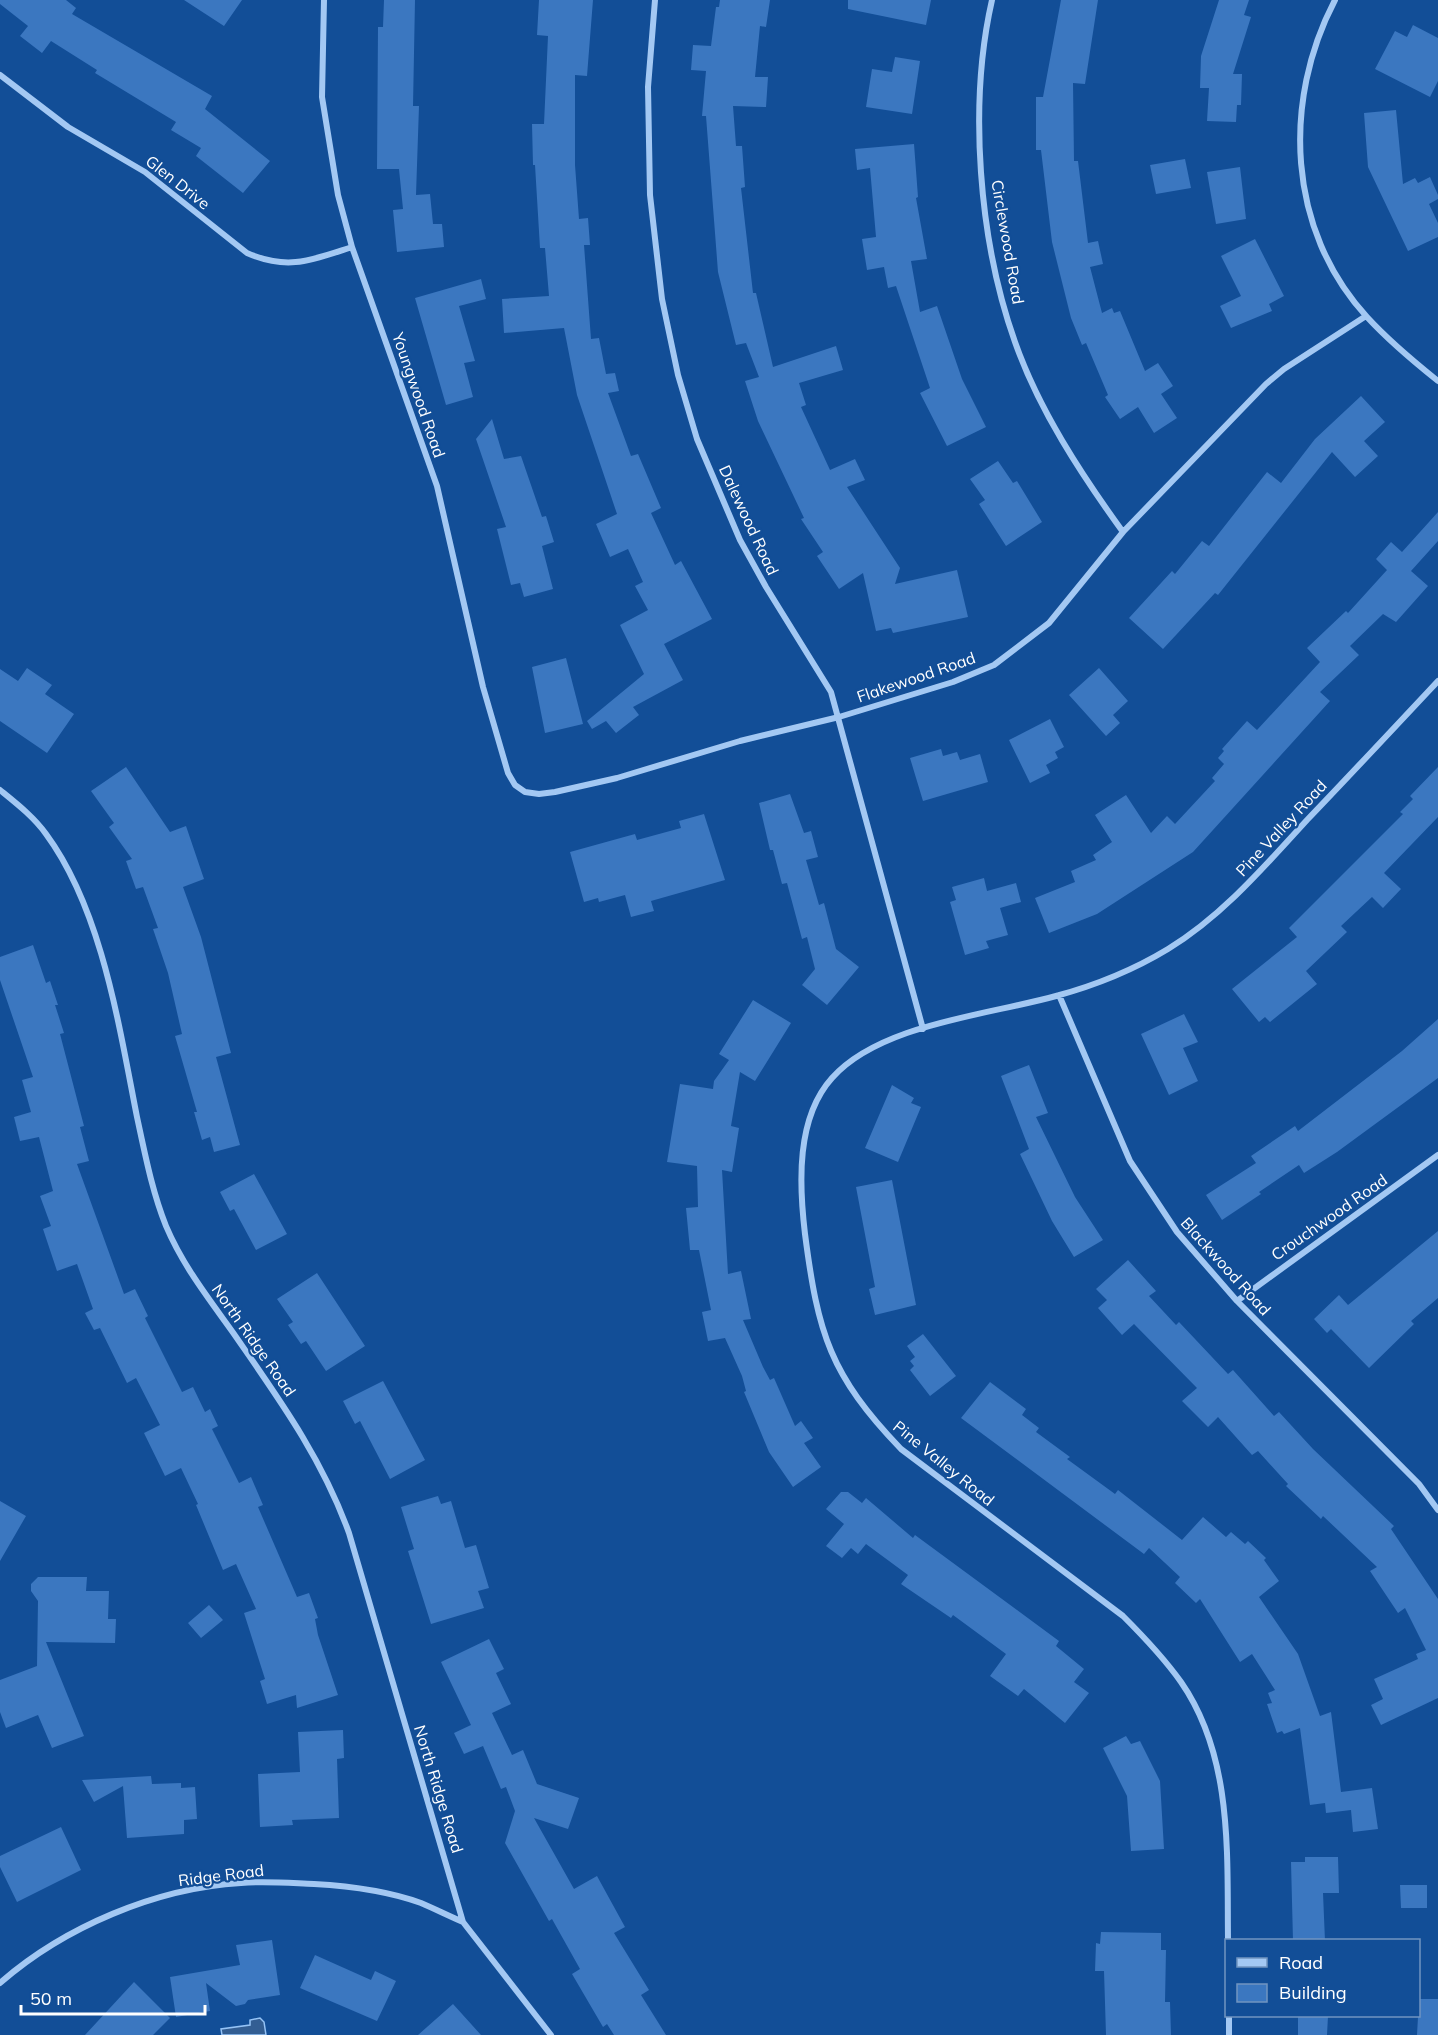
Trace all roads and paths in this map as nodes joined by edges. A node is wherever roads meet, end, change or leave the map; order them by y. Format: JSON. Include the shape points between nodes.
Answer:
{"nodes":[{"id":1,"x":324,"y":0,"type":"edge"},
{"id":2,"x":656,"y":0,"type":"edge"},
{"id":3,"x":992,"y":0,"type":"edge"},
{"id":4,"x":1335,"y":0,"type":"edge"},
{"id":5,"x":0,"y":75,"type":"edge"},
{"id":6,"x":352,"y":248,"type":"junction"},
{"id":7,"x":1366,"y":316,"type":"junction"},
{"id":8,"x":1438,"y":381,"type":"edge"},
{"id":9,"x":1123,"y":532,"type":"junction"},
{"id":10,"x":1438,"y":681,"type":"edge"},
{"id":11,"x":839,"y":717,"type":"junction"},
{"id":12,"x":0,"y":790,"type":"edge"},
{"id":13,"x":525,"y":792,"type":"joint"},
{"id":14,"x":1059,"y":995,"type":"junction"},
{"id":15,"x":923,"y":1029,"type":"junction"},
{"id":16,"x":1438,"y":1155,"type":"edge"},
{"id":17,"x":1237,"y":1301,"type":"junction"},
{"id":18,"x":1438,"y":1510,"type":"edge"},
{"id":19,"x":463,"y":1922,"type":"junction"},
{"id":20,"x":1228,"y":1939,"type":"edge"},
{"id":21,"x":0,"y":1983,"type":"edge"},
{"id":22,"x":1229,"y":2017,"type":"edge"},
{"id":23,"x":551,"y":2035,"type":"edge"},
{"id":24,"x":1229,"y":2035,"type":"edge"}],
"edges":[{"from":1,"to":6,"type":"street","name":"Youngwood Road","via":[[322,98],[338,195]]},
{"from":2,"to":11,"type":"street","name":"Dalewood Road","via":[[648,87],[650,195],[662,299],[678,375],[697,439],[740,540],[831,692]]},
{"from":3,"to":9,"type":"street","name":"Circlewood Road","via":[[981,68],[978,126],[993,256],[1003,301],[1015,342],[1045,408]]},
{"from":4,"to":7,"type":"street","via":[[1306,76],[1300,114],[1300,165],[1320,242]]},
{"from":5,"to":6,"type":"street","name":"Glen Drive","via":[[68,127],[145,172],[247,253],[285,265]]},
{"from":6,"to":13,"type":"street","name":"Youngwood Road","via":[[437,486],[483,687],[508,773]]},
{"from":7,"to":8,"type":"street"},
{"from":7,"to":9,"type":"street","name":"Flakewood Road","via":[[1266,384]]},
{"from":9,"to":11,"type":"street","name":"Flakewood Road","via":[[1048,623],[1002,660],[953,682]]},
{"from":10,"to":14,"type":"street","name":"Pine Valley Road","via":[[1268,863],[1213,916],[1164,951]]},
{"from":11,"to":13,"type":"street","name":"Flakewood Road","via":[[740,741],[618,778],[539,794]]},
{"from":11,"to":15,"type":"street","name":"Dalewood Road"},
{"from":12,"to":19,"type":"street","name":"North Ridge Road","via":[[45,832],[69,869],[86,907],[120,1030],[148,1168],[178,1254],[285,1407],[333,1489]]},
{"from":14,"to":15,"type":"street","name":"Pine Valley Road"},
{"from":14,"to":17,"type":"street","name":"Blackwood Road","via":[[1130,1161],[1177,1232]]},
{"from":15,"to":20,"type":"street","name":"Pine Valley Road","via":[[882,1042],[852,1059],[830,1080],[808,1124],[802,1179],[804,1220],[819,1321],[849,1388],[901,1449],[1123,1616],[1183,1684],[1203,1726],[1220,1777],[1226,1825]]},
{"from":16,"to":17,"type":"street","name":"Crouchwood Road"},
{"from":17,"to":18,"type":"street","name":"Blackwood Road","via":[[1419,1484]]},
{"from":19,"to":21,"type":"street","name":"Ridge Road","via":[[404,1898],[340,1886],[273,1882],[210,1886],[155,1898],[89,1926],[47,1947]]},
{"from":19,"to":23,"type":"street"},
{"from":22,"to":24,"type":"street"}]}
